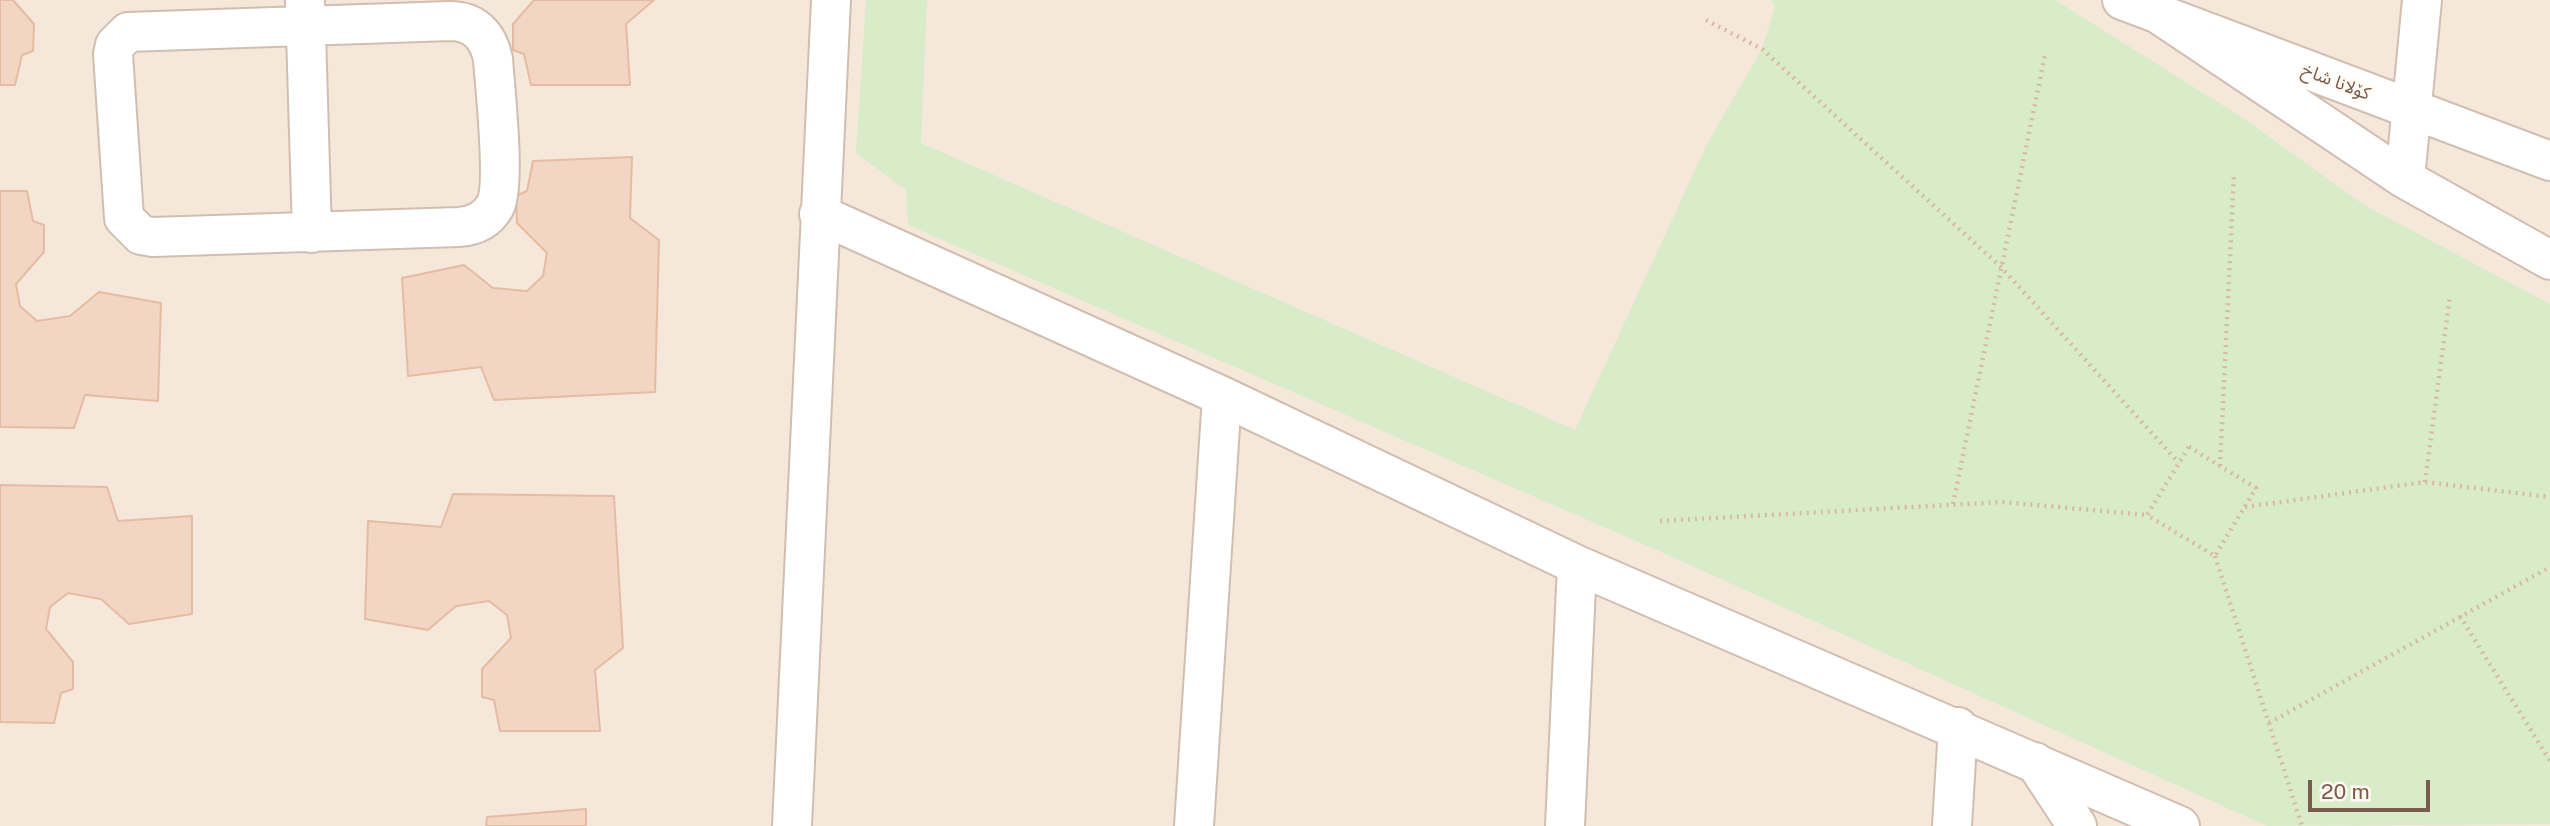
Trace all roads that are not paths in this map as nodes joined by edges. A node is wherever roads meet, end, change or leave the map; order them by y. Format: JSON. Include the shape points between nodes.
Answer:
{"nodes":[{"id":1,"x":831,"y":0,"type":"edge"},
{"id":2,"x":2422,"y":0,"type":"edge"},
{"id":3,"x":2139,"y":6,"type":"edge"},
{"id":4,"x":305,"y":13,"type":"edge"},
{"id":5,"x":2410,"y":110,"type":"junction"},
{"id":6,"x":2550,"y":161,"type":"edge"},
{"id":7,"x":2405,"y":179,"type":"junction"},
{"id":8,"x":819,"y":214,"type":"junction"},
{"id":9,"x":312,"y":233,"type":"junction"},
{"id":10,"x":2550,"y":260,"type":"edge"},
{"id":11,"x":1222,"y":396,"type":"junction"},
{"id":12,"x":1577,"y":565,"type":"junction"},
{"id":13,"x":1958,"y":727,"type":"junction"},
{"id":14,"x":2035,"y":762,"type":"junction"},
{"id":15,"x":792,"y":826,"type":"edge"},
{"id":16,"x":1194,"y":826,"type":"edge"},
{"id":17,"x":1565,"y":826,"type":"edge"},
{"id":18,"x":1952,"y":826,"type":"edge"},
{"id":19,"x":2077,"y":826,"type":"edge"},
{"id":20,"x":2180,"y":826,"type":"edge"}],
"edges":[{"from":1,"to":8,"type":"street"},
{"from":2,"to":5,"type":"street"},
{"from":3,"to":5,"type":"street","name":"کۆلانا شاخ"},
{"from":3,"to":7,"type":"street"},
{"from":4,"to":9,"type":"street"},
{"from":4,"to":9,"type":"street","via":[[460,21],[480,30],[493,59],[499,193],[490,214],[470,226]]},
{"from":4,"to":9,"type":"street","via":[[138,29],[121,37],[113,54],[122,206],[131,228],[153,237]]},
{"from":5,"to":6,"type":"street","name":"کۆلانا شاخ"},
{"from":5,"to":7,"type":"street"},
{"from":7,"to":10,"type":"street"},
{"from":8,"to":11,"type":"street"},
{"from":8,"to":15,"type":"street"},
{"from":11,"to":12,"type":"street"},
{"from":11,"to":16,"type":"street"},
{"from":12,"to":13,"type":"street"},
{"from":12,"to":17,"type":"street"},
{"from":13,"to":14,"type":"street"},
{"from":13,"to":18,"type":"street"},
{"from":14,"to":19,"type":"street"},
{"from":14,"to":20,"type":"street"}]}
